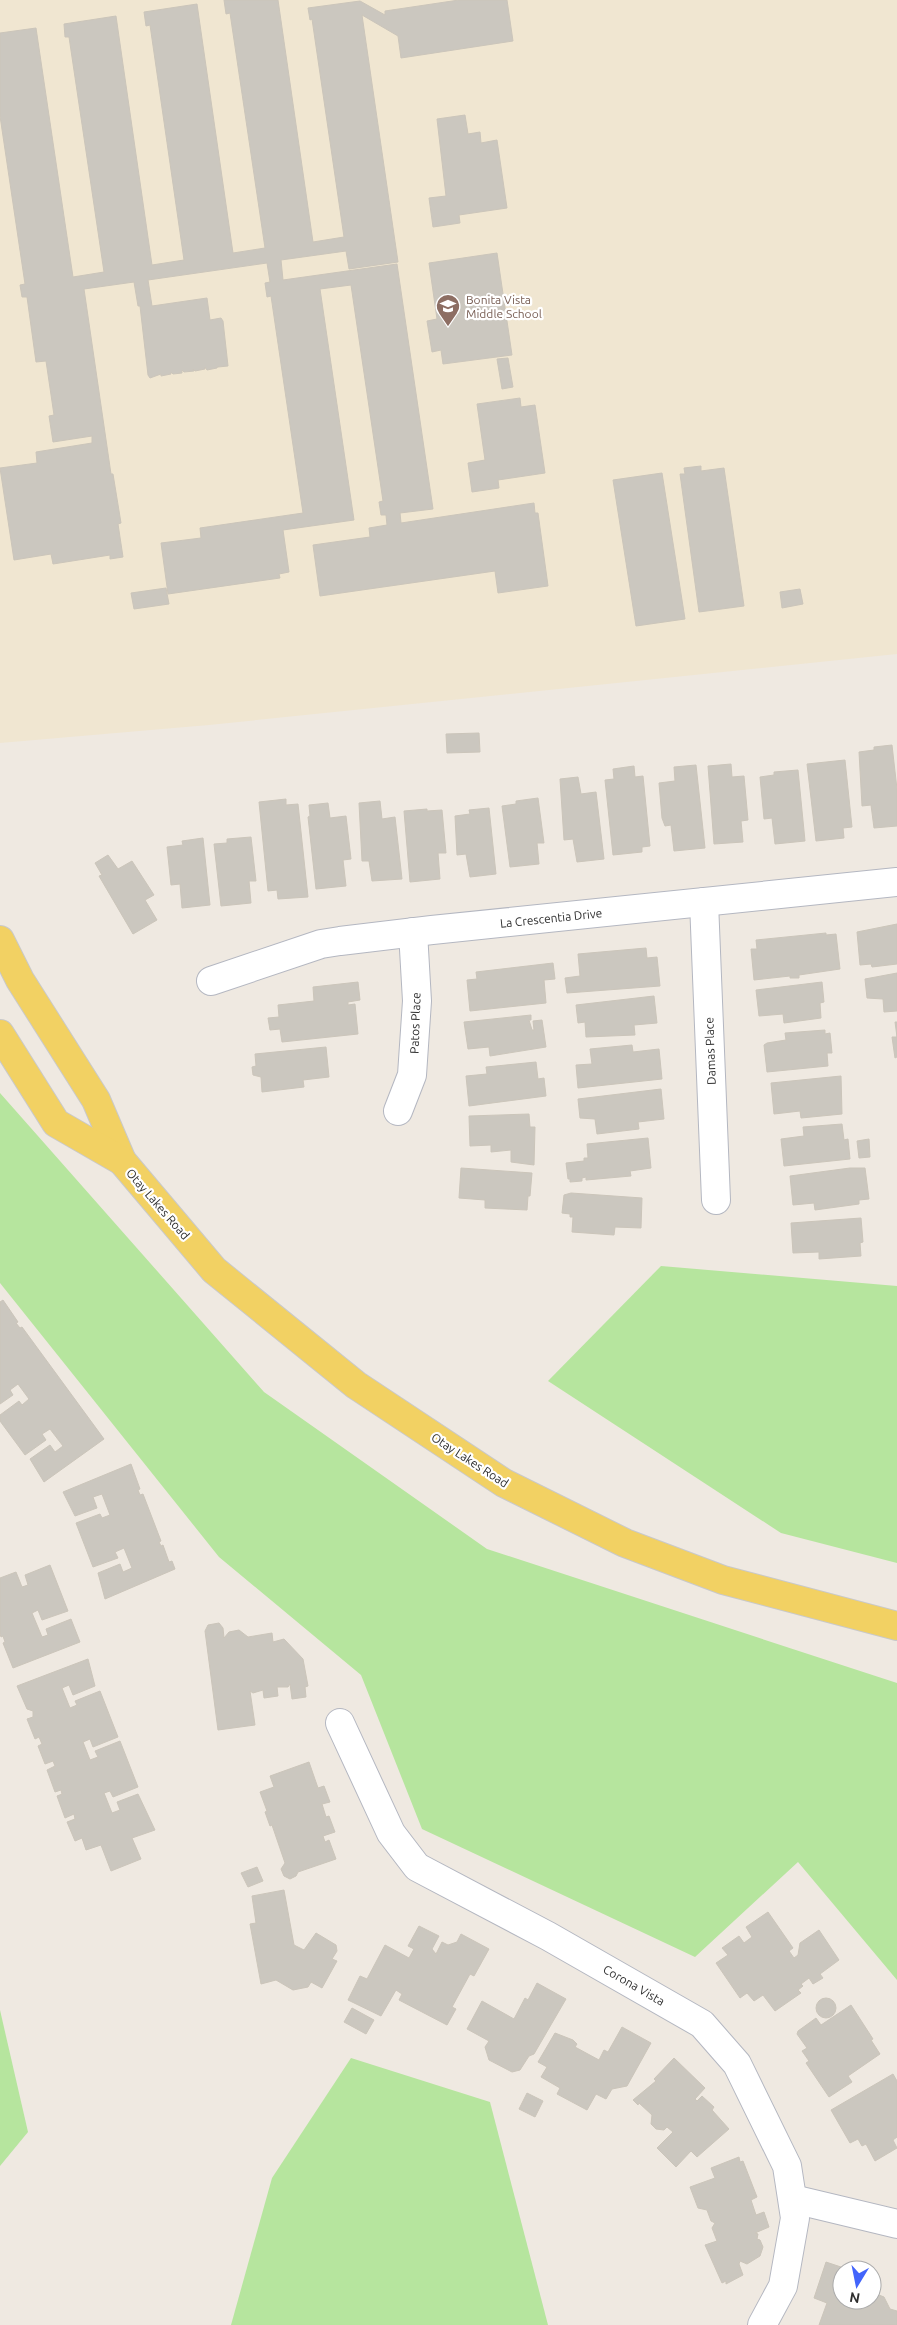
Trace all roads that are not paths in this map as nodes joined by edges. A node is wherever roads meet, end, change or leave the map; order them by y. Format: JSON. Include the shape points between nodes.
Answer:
{"nodes":[{"id":1,"x":897,"y":882,"type":"edge"},
{"id":2,"x":704,"y":902,"type":"junction"},
{"id":3,"x":413,"y":932,"type":"junction"},
{"id":4,"x":0,"y":940,"type":"edge"},
{"id":5,"x":211,"y":981,"type":"dead end"},
{"id":6,"x":0,"y":1034,"type":"edge"},
{"id":7,"x":398,"y":1111,"type":"dead end"},
{"id":8,"x":122,"y":1161,"type":"junction"},
{"id":9,"x":716,"y":1200,"type":"dead end"},
{"id":10,"x":897,"y":1626,"type":"edge"},
{"id":11,"x":340,"y":1723,"type":"dead end"},
{"id":12,"x":792,"y":2199,"type":"junction"},
{"id":13,"x":897,"y":2224,"type":"edge"},
{"id":14,"x":762,"y":2325,"type":"edge"}],
"edges":[{"from":1,"to":2,"type":"street","name":"La Crescentia Drive"},
{"from":2,"to":3,"type":"street","name":"La Crescentia Drive"},
{"from":2,"to":9,"type":"street","name":"Damas Place"},
{"from":3,"to":5,"type":"street","name":"La Crescentia Drive","via":[[321,944]]},
{"from":3,"to":7,"type":"street","name":"Patos Place","via":[[417,1001],[412,1075]]},
{"from":4,"to":8,"type":"main road","name":"Otay Lakes Road","via":[[20,980],[96,1100]]},
{"from":6,"to":8,"type":"main road","name":"Otay Lakes Road","via":[[56,1123]]},
{"from":8,"to":10,"type":"main road","name":"Otay Lakes Road","via":[[214,1270],[356,1386],[504,1483],[625,1542],[723,1580]]},
{"from":11,"to":12,"type":"street","name":"Corona Vista","via":[[391,1833],[417,1867],[548,1936],[702,2024],[737,2064],[786,2166]]},
{"from":12,"to":13,"type":"street"},
{"from":12,"to":14,"type":"street","name":"Corona Vista","via":[[795,2218],[783,2286]]}]}
